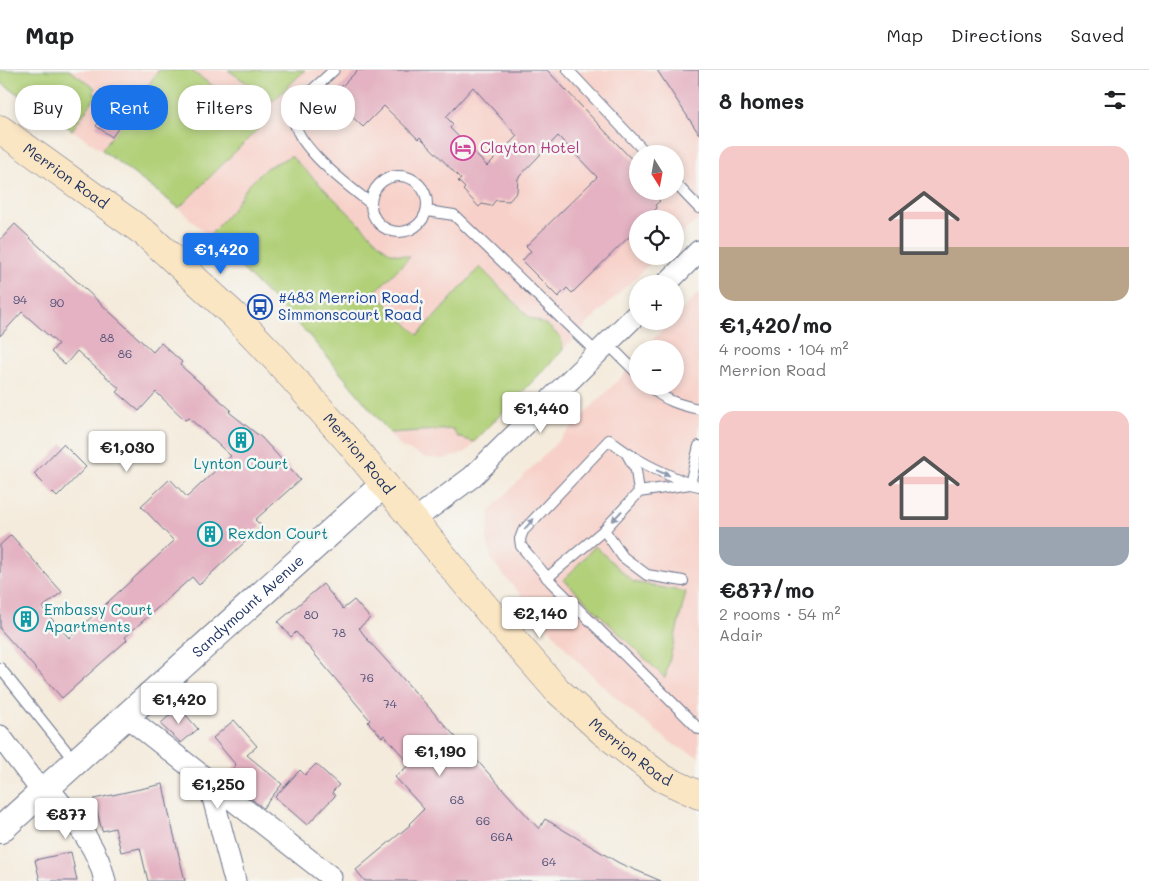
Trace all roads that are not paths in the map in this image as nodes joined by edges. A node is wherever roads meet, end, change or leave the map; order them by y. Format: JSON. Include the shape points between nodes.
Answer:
{"nodes":[{"id":1,"x":334,"y":70,"type":"edge"},
{"id":2,"x":568,"y":70,"type":"edge"},
{"id":3,"x":0,"y":128,"type":"edge"},
{"id":4,"x":639,"y":145,"type":"edge"},
{"id":5,"x":684,"y":192,"type":"edge"},
{"id":6,"x":370,"y":203,"type":"junction"},
{"id":7,"x":699,"y":208,"type":"edge"},
{"id":8,"x":427,"y":212,"type":"junction"},
{"id":9,"x":699,"y":251,"type":"edge"},
{"id":10,"x":675,"y":275,"type":"edge"},
{"id":11,"x":629,"y":322,"type":"edge"},
{"id":12,"x":602,"y":348,"type":"junction"},
{"id":13,"x":629,"y":368,"type":"edge"},
{"id":14,"x":660,"y":395,"type":"edge"},
{"id":15,"x":699,"y":409,"type":"edge"},
{"id":16,"x":699,"y":446,"type":"edge"},
{"id":17,"x":626,"y":454,"type":"junction"},
{"id":18,"x":384,"y":484,"type":"junction"},
{"id":19,"x":694,"y":485,"type":"edge"},
{"id":20,"x":639,"y":492,"type":"junction"},
{"id":21,"x":414,"y":520,"type":"junction"},
{"id":22,"x":604,"y":530,"type":"junction"},
{"id":23,"x":547,"y":578,"type":"junction"},
{"id":24,"x":683,"y":581,"type":"dead end"},
{"id":25,"x":0,"y":668,"type":"edge"},
{"id":26,"x":126,"y":716,"type":"junction"},
{"id":27,"x":699,"y":729,"type":"edge"},
{"id":28,"x":0,"y":736,"type":"edge"},
{"id":29,"x":76,"y":763,"type":"junction"},
{"id":30,"x":208,"y":779,"type":"junction"},
{"id":31,"x":46,"y":791,"type":"junction"},
{"id":32,"x":699,"y":795,"type":"edge"},
{"id":33,"x":0,"y":830,"type":"edge"},
{"id":34,"x":331,"y":877,"type":"dead end"},
{"id":35,"x":106,"y":881,"type":"edge"},
{"id":36,"x":235,"y":881,"type":"edge"}],
"edges":[{"from":1,"to":6,"type":"lane","via":[[299,104],[295,112],[296,132],[336,175]]},
{"from":2,"to":4,"type":"lane"},
{"from":3,"to":18,"type":"main road","name":"Merrion Road","via":[[158,244],[277,360]]},
{"from":5,"to":7,"type":"lane"},
{"from":6,"to":8,"type":"lane","via":[[375,221],[382,228],[399,233],[417,227]]},
{"from":6,"to":8,"type":"lane","via":[[372,194],[384,179],[403,176],[420,185],[428,202]]},
{"from":8,"to":12,"type":"lane","via":[[454,215]]},
{"from":9,"to":10,"type":"street"},
{"from":11,"to":12,"type":"street"},
{"from":12,"to":13,"type":"lane"},
{"from":12,"to":21,"type":"street","via":[[472,477]]},
{"from":14,"to":15,"type":"lane","via":[[680,405]]},
{"from":16,"to":19,"type":"lane"},
{"from":17,"to":19,"type":"lane","one_way":true,"via":[[654,470]]},
{"from":17,"to":20,"type":"lane","via":[[636,470]]},
{"from":23,"to":17,"type":"lane","one_way":true,"via":[[521,546],[523,531],[609,440]]},
{"from":18,"to":21,"type":"main road","name":"Merrion Road"},
{"from":18,"to":26,"type":"street","name":"Sandymount Avenue"},
{"from":19,"to":20,"type":"lane"},
{"from":20,"to":22,"type":"lane","one_way":true},
{"from":21,"to":32,"type":"main road","name":"Merrion Road","via":[[557,690],[602,731],[662,778]]},
{"from":22,"to":23,"type":"lane"},
{"from":22,"to":24,"type":"lane","via":[[623,557],[647,576]]},
{"from":23,"to":27,"type":"lane"},
{"from":25,"to":29,"type":"lane"},
{"from":26,"to":29,"type":"street","name":"Sandymount Avenue"},
{"from":26,"to":30,"type":"street"},
{"from":28,"to":31,"type":"street"},
{"from":29,"to":31,"type":"street","name":"Sandymount Avenue"},
{"from":30,"to":34,"type":"street"},
{"from":30,"to":36,"type":"street"},
{"from":31,"to":33,"type":"street","name":"Sandymount Avenue"},
{"from":31,"to":35,"type":"street","via":[[90,841]]}]}
